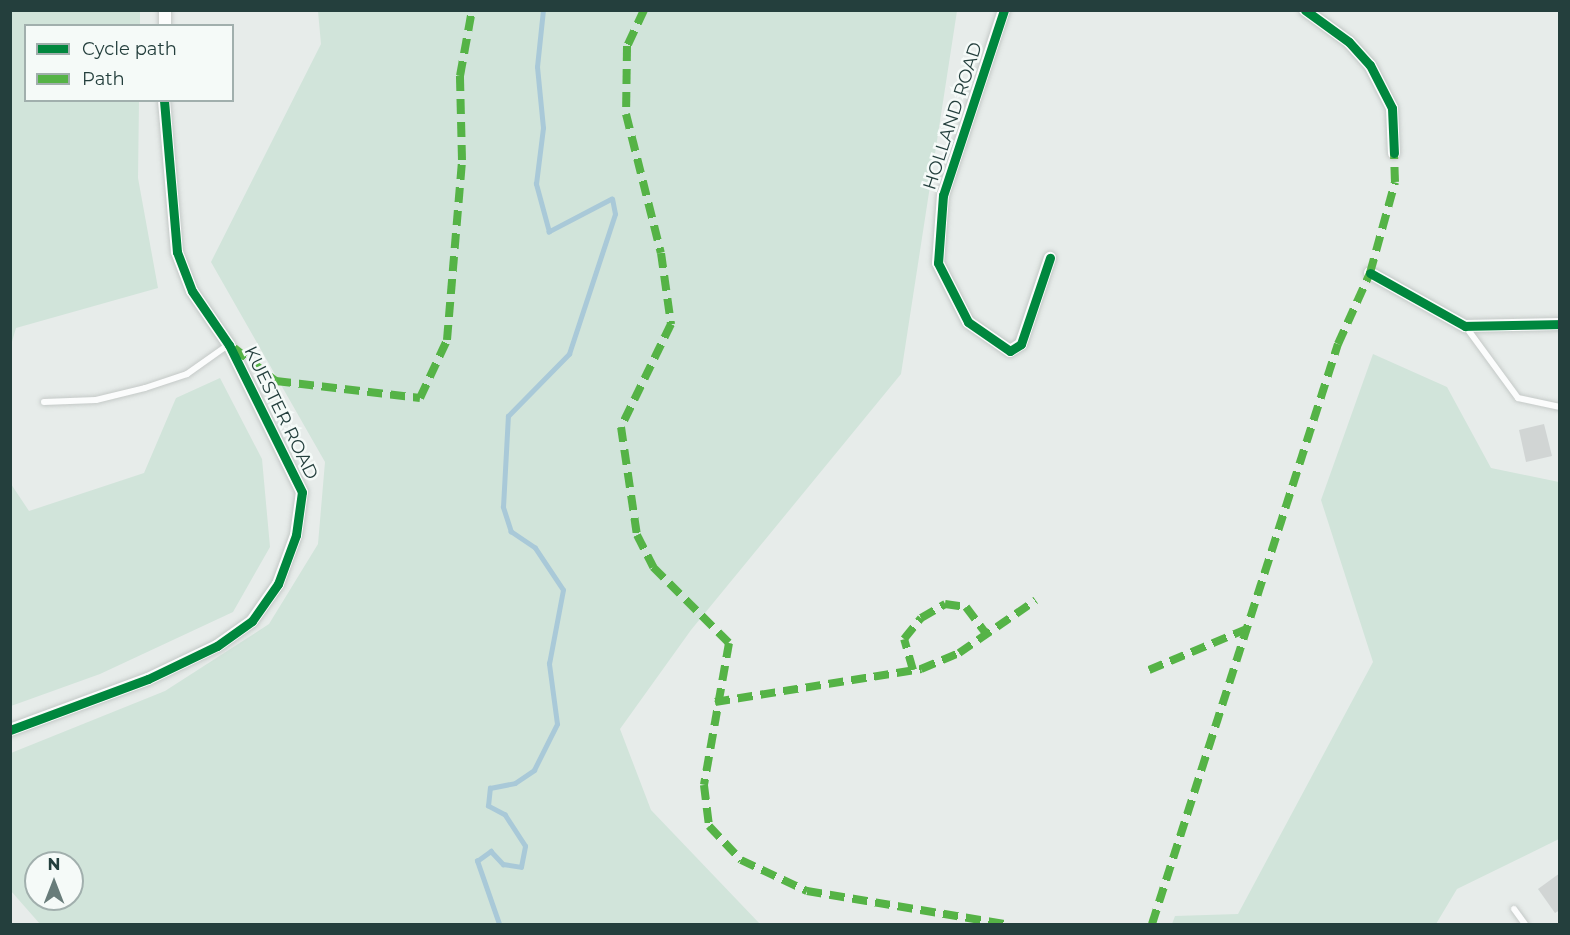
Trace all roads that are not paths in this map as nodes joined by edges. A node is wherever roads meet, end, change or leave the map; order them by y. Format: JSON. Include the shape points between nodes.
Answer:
{"nodes":[{"id":1,"x":1004,"y":10,"type":"edge"},
{"id":2,"x":1305,"y":10,"type":"edge"},
{"id":3,"x":164,"y":102,"type":"edge"},
{"id":4,"x":1394,"y":153,"type":"dead end"},
{"id":5,"x":1050,"y":258,"type":"dead end"},
{"id":6,"x":1370,"y":273,"type":"dead end"},
{"id":7,"x":1560,"y":324,"type":"edge"},
{"id":8,"x":1465,"y":326,"type":"junction"},
{"id":9,"x":229,"y":345,"type":"junction"},
{"id":10,"x":44,"y":402,"type":"dead end"},
{"id":11,"x":1560,"y":407,"type":"edge"},
{"id":12,"x":10,"y":730,"type":"edge"},
{"id":13,"x":1514,"y":909,"type":"dead end"},
{"id":14,"x":1525,"y":924,"type":"edge"}],
"edges":[{"from":1,"to":5,"type":"street","name":"HOLLAND ROAD","via":[[943,195],[938,263],[968,322],[1010,351],[1021,344]]},
{"from":2,"to":4,"type":"street","via":[[1349,42],[1370,65],[1392,108]]},
{"from":3,"to":9,"type":"street","name":"KUESTER ROAD","via":[[177,252],[192,291]]},
{"from":6,"to":8,"type":"street"},
{"from":7,"to":8,"type":"street"},
{"from":8,"to":11,"type":"lane","via":[[1518,398]]},
{"from":9,"to":10,"type":"lane","via":[[187,374],[145,388],[96,400]]},
{"from":9,"to":12,"type":"street","name":"KUESTER ROAD","via":[[302,492],[296,535],[278,584],[252,621],[217,646],[148,679]]},
{"from":13,"to":14,"type":"lane"}]}
